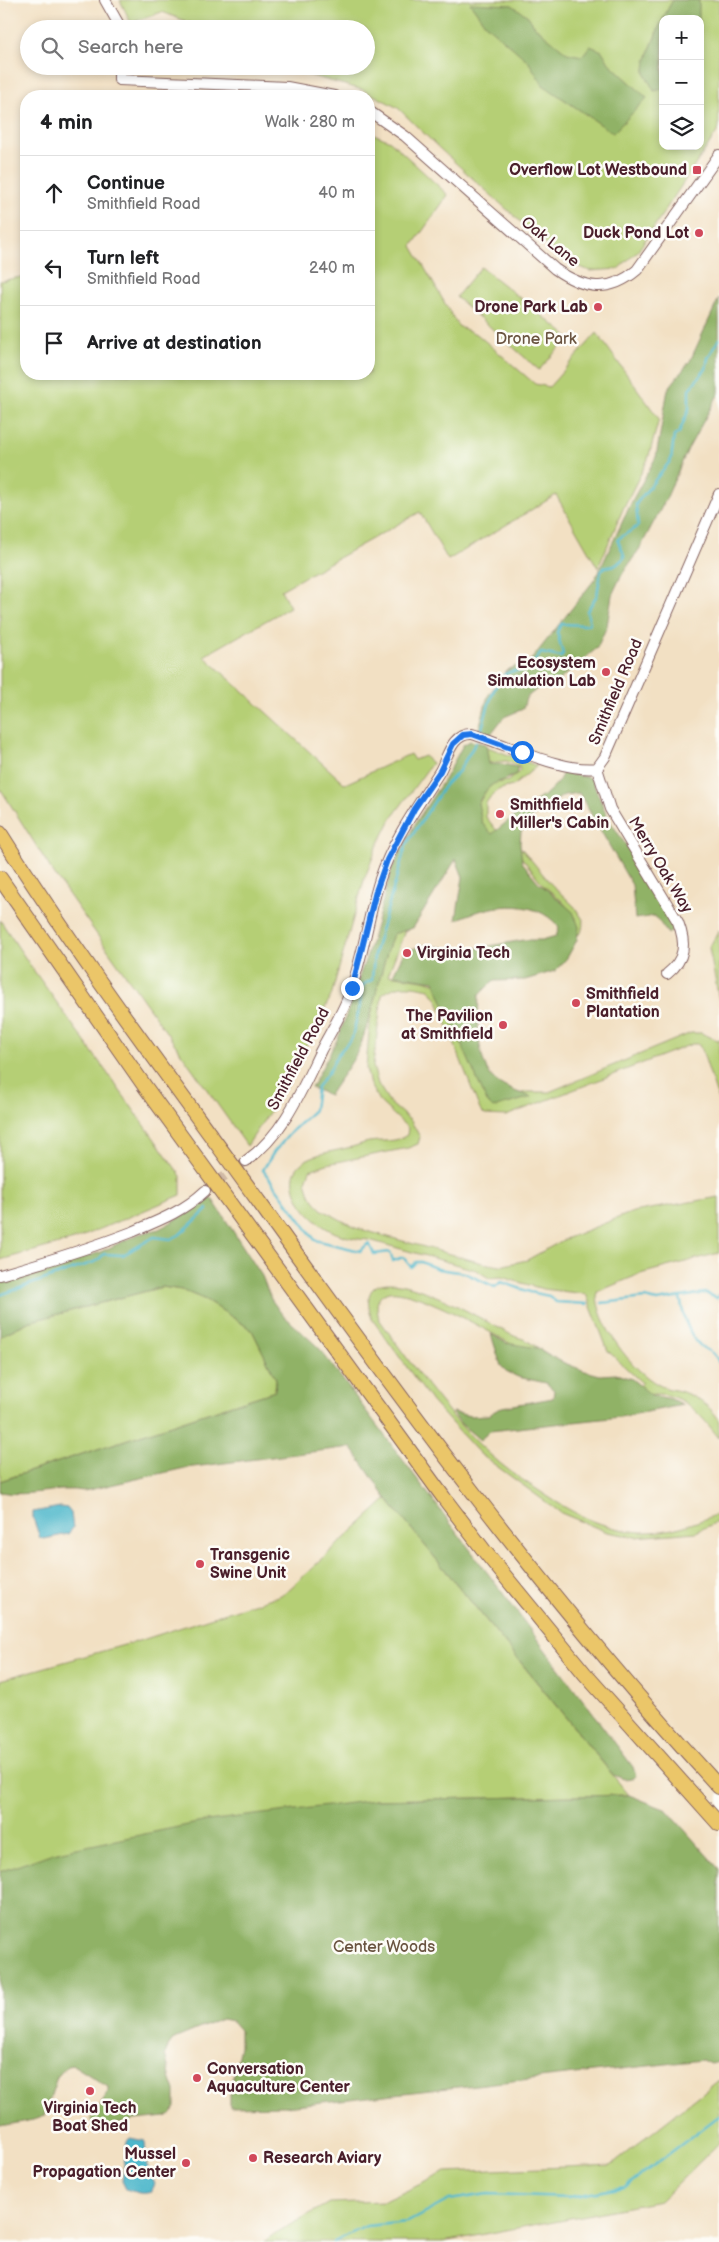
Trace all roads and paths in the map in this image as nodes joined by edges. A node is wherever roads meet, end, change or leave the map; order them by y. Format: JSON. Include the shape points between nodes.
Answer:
{"nodes":[{"id":1,"x":105,"y":0,"type":"edge"},
{"id":2,"x":116,"y":20,"type":"edge"},
{"id":3,"x":119,"y":75,"type":"edge"},
{"id":4,"x":303,"y":90,"type":"edge"},
{"id":5,"x":375,"y":115,"type":"edge"},
{"id":6,"x":719,"y":155,"type":"edge"},
{"id":7,"x":719,"y":494,"type":"edge"},
{"id":8,"x":597,"y":768,"type":"junction"},
{"id":9,"x":0,"y":833,"type":"edge"},
{"id":10,"x":0,"y":878,"type":"edge"},
{"id":11,"x":667,"y":974,"type":"dead end"},
{"id":12,"x":246,"y":1161,"type":"tunnel mouth"},
{"id":13,"x":205,"y":1191,"type":"tunnel mouth"},
{"id":14,"x":0,"y":1275,"type":"edge"},
{"id":15,"x":719,"y":1787,"type":"edge"},
{"id":16,"x":719,"y":1824,"type":"edge"}],
"edges":[{"from":1,"to":2,"type":"street"},
{"from":3,"to":4,"type":"street","via":[[119,80]]},
{"from":5,"to":6,"type":"street","name":"Oak Lane","via":[[405,136],[555,269],[568,278],[591,286],[614,284],[637,270]]},
{"from":7,"to":8,"type":"street","name":"Smithfield Road"},
{"from":8,"to":11,"type":"street","name":"Merry Oak Way","via":[[610,809],[678,922],[683,936],[681,961]]},
{"from":8,"to":12,"type":"street","name":"Smithfield Road","via":[[561,764],[472,734],[463,735],[453,744],[387,860],[347,1001],[289,1114],[273,1137]]},
{"from":9,"to":15,"type":"highway","via":[[88,965],[376,1367],[581,1631]]},
{"from":10,"to":16,"type":"highway","via":[[146,1088],[444,1498],[574,1660]]},
{"from":13,"to":14,"type":"street","via":[[179,1211],[130,1233],[90,1249]]}]}
